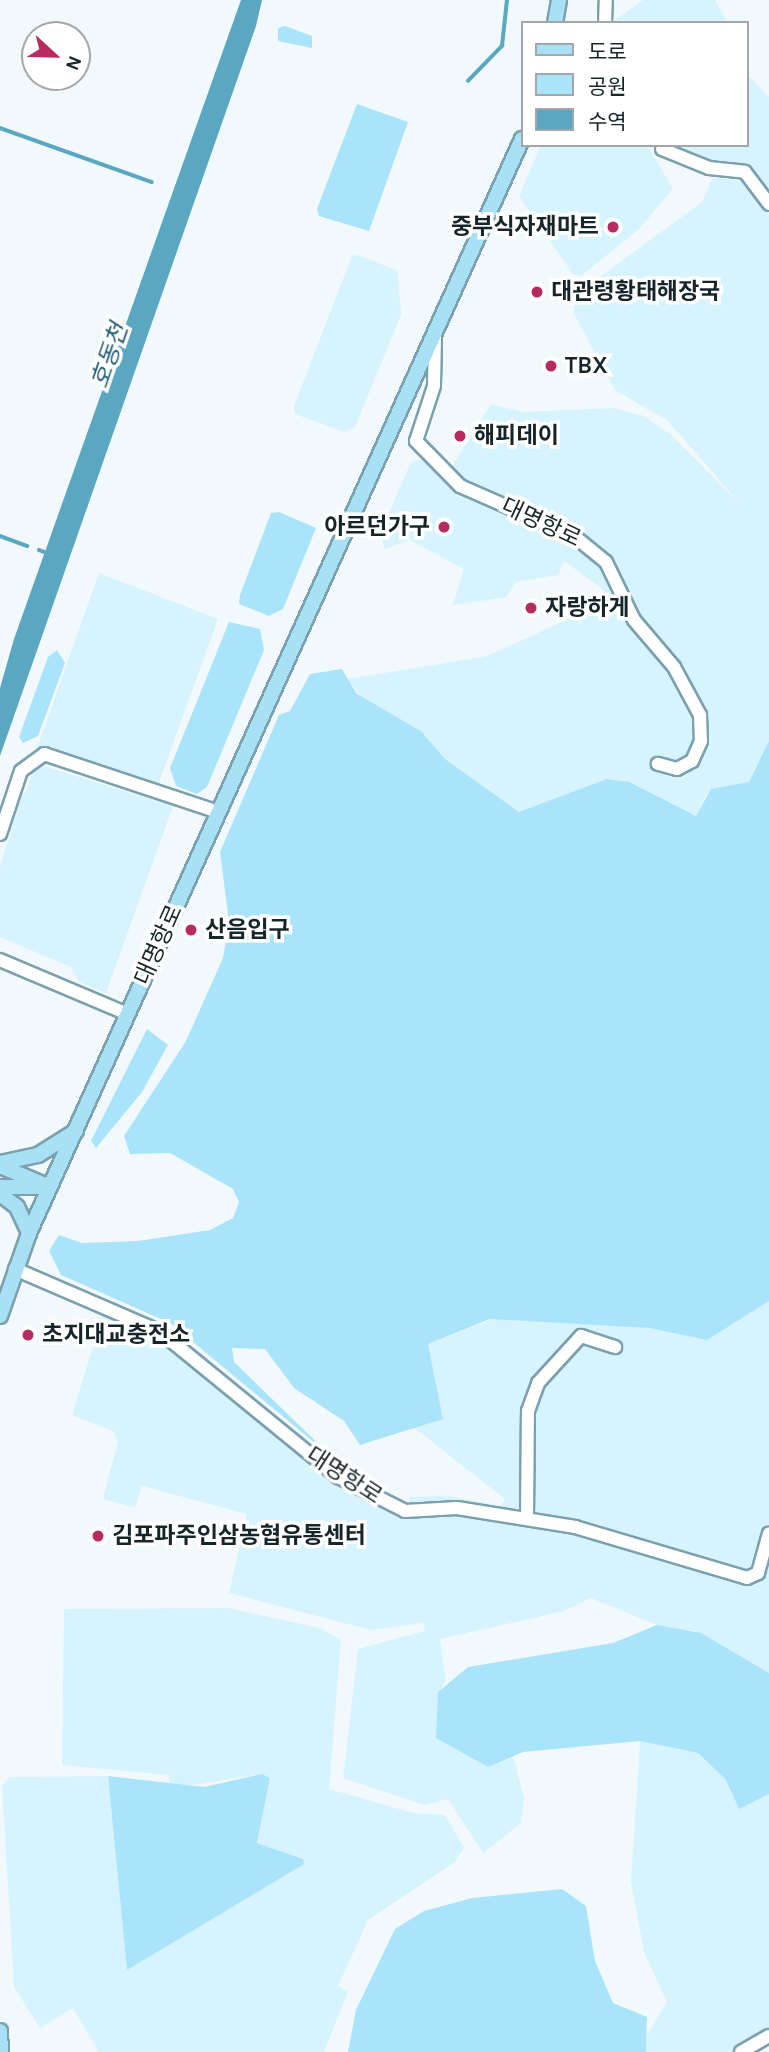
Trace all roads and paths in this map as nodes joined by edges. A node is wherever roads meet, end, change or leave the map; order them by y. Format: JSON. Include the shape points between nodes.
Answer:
{"nodes":[{"id":1,"x":606,"y":0,"type":"edge"},
{"id":2,"x":559,"y":1,"type":"edge"},
{"id":3,"x":555,"y":21,"type":"edge"},
{"id":4,"x":605,"y":21,"type":"edge"},
{"id":5,"x":520,"y":144,"type":"edge"},
{"id":6,"x":662,"y":149,"type":"dead end"},
{"id":7,"x":769,"y":204,"type":"edge"},
{"id":8,"x":435,"y":337,"type":"junction"},
{"id":9,"x":658,"y":764,"type":"dead end"},
{"id":10,"x":218,"y":812,"type":"junction"},
{"id":11,"x":0,"y":834,"type":"edge"},
{"id":12,"x":0,"y":960,"type":"edge"},
{"id":13,"x":128,"y":1014,"type":"junction"},
{"id":14,"x":77,"y":1130,"type":"junction"},
{"id":15,"x":0,"y":1165,"type":"edge"},
{"id":16,"x":0,"y":1187,"type":"edge"},
{"id":17,"x":50,"y":1187,"type":"junction"},
{"id":18,"x":0,"y":1194,"type":"edge"},
{"id":19,"x":29,"y":1233,"type":"junction"},
{"id":20,"x":15,"y":1269,"type":"junction"},
{"id":21,"x":0,"y":1316,"type":"edge"},
{"id":22,"x":615,"y":1346,"type":"dead end"},
{"id":23,"x":527,"y":1519,"type":"junction"},
{"id":24,"x":769,"y":1532,"type":"edge"},
{"id":25,"x":0,"y":2031,"type":"edge"},
{"id":26,"x":769,"y":2036,"type":"edge"},
{"id":27,"x":1,"y":2052,"type":"edge"},
{"id":28,"x":741,"y":2052,"type":"edge"}],
"edges":[{"from":1,"to":4,"type":"street"},
{"from":2,"to":3,"type":"main road"},
{"from":5,"to":8,"type":"main road","name":"대명항로"},
{"from":6,"to":7,"type":"street","via":[[709,168],[745,172]]},
{"from":8,"to":9,"type":"street","name":"대명항로","via":[[434,386],[416,441],[460,486],[574,536],[606,562],[634,620],[674,667],[700,715],[701,741],[692,761],[677,769]]},
{"from":8,"to":10,"type":"main road","name":"대명항로"},
{"from":10,"to":11,"type":"street","via":[[44,754],[21,771]]},
{"from":10,"to":13,"type":"main road","name":"대명항로"},
{"from":12,"to":13,"type":"street"},
{"from":13,"to":14,"type":"main road","name":"대명항로"},
{"from":14,"to":15,"type":"main road","via":[[38,1155]]},
{"from":14,"to":17,"type":"main road","name":"대명항로"},
{"from":15,"to":17,"type":"main road"},
{"from":16,"to":17,"type":"main road"},
{"from":17,"to":19,"type":"main road","name":"대명항로"},
{"from":18,"to":19,"type":"main road","via":[[17,1207]]},
{"from":19,"to":20,"type":"main road","name":"대명항로"},
{"from":20,"to":21,"type":"main road","name":"대명항로"},
{"from":20,"to":23,"type":"street","name":"대명항로","via":[[159,1331],[338,1477],[381,1502],[405,1511],[457,1508]]},
{"from":22,"to":23,"type":"street","via":[[581,1336],[538,1383],[528,1412]]},
{"from":23,"to":24,"type":"street","name":"대명항로","via":[[609,1535],[747,1578],[758,1573]]},
{"from":25,"to":27,"type":"main road"},
{"from":26,"to":28,"type":"street"}]}
